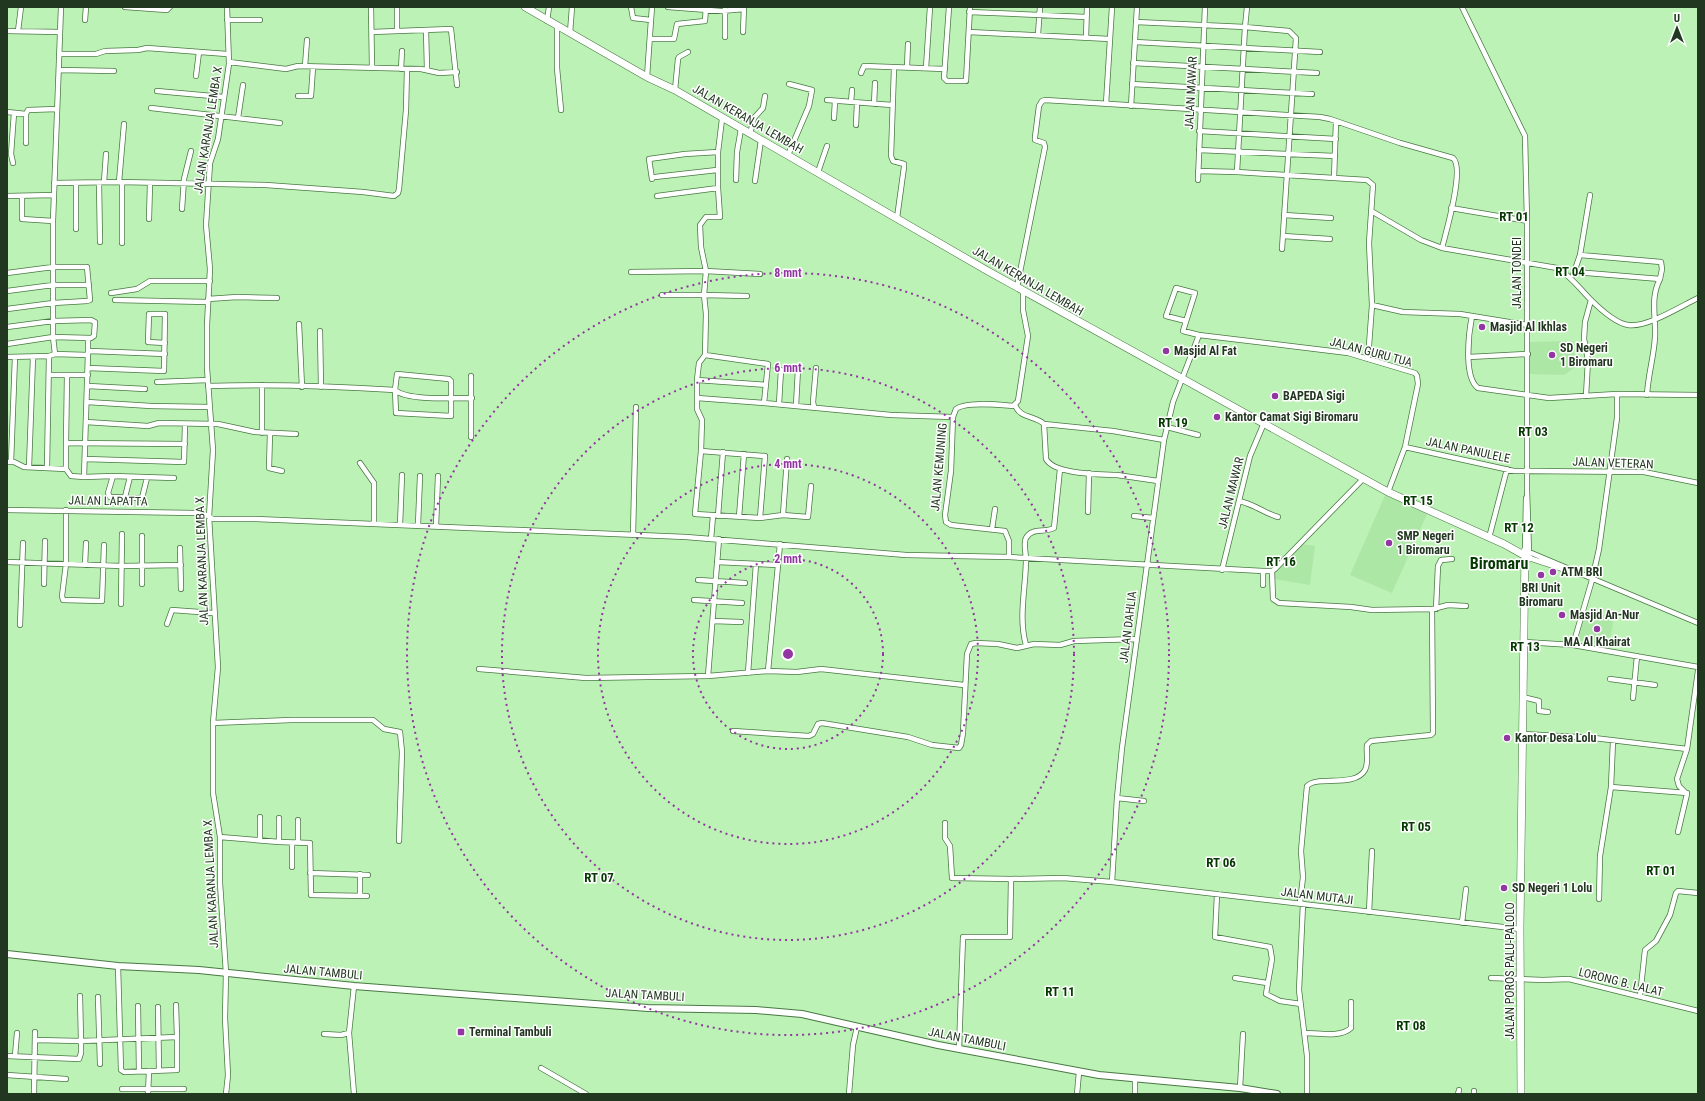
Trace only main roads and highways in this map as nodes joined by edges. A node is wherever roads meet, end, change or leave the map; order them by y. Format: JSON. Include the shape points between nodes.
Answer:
{"nodes":[{"id":1,"x":524,"y":7,"type":"edge"},
{"id":2,"x":1460,"y":524,"type":"junction"},
{"id":3,"x":1527,"y":554,"type":"junction"},
{"id":4,"x":1521,"y":1094,"type":"edge"}],
"edges":[{"from":1,"to":2,"type":"main road","name":"JALAN KERANJA LEMBAH","via":[[647,77],[675,90],[1020,289],[1388,492]]},
{"from":2,"to":3,"type":"main road","name":"JALAN KERANJA LEMBAH"},
{"from":2,"to":3,"type":"main road","via":[[1490,534]]},
{"from":3,"to":4,"type":"main road","name":"JALAN POROS PALU-PALOLO","via":[[1523,642]]}]}
